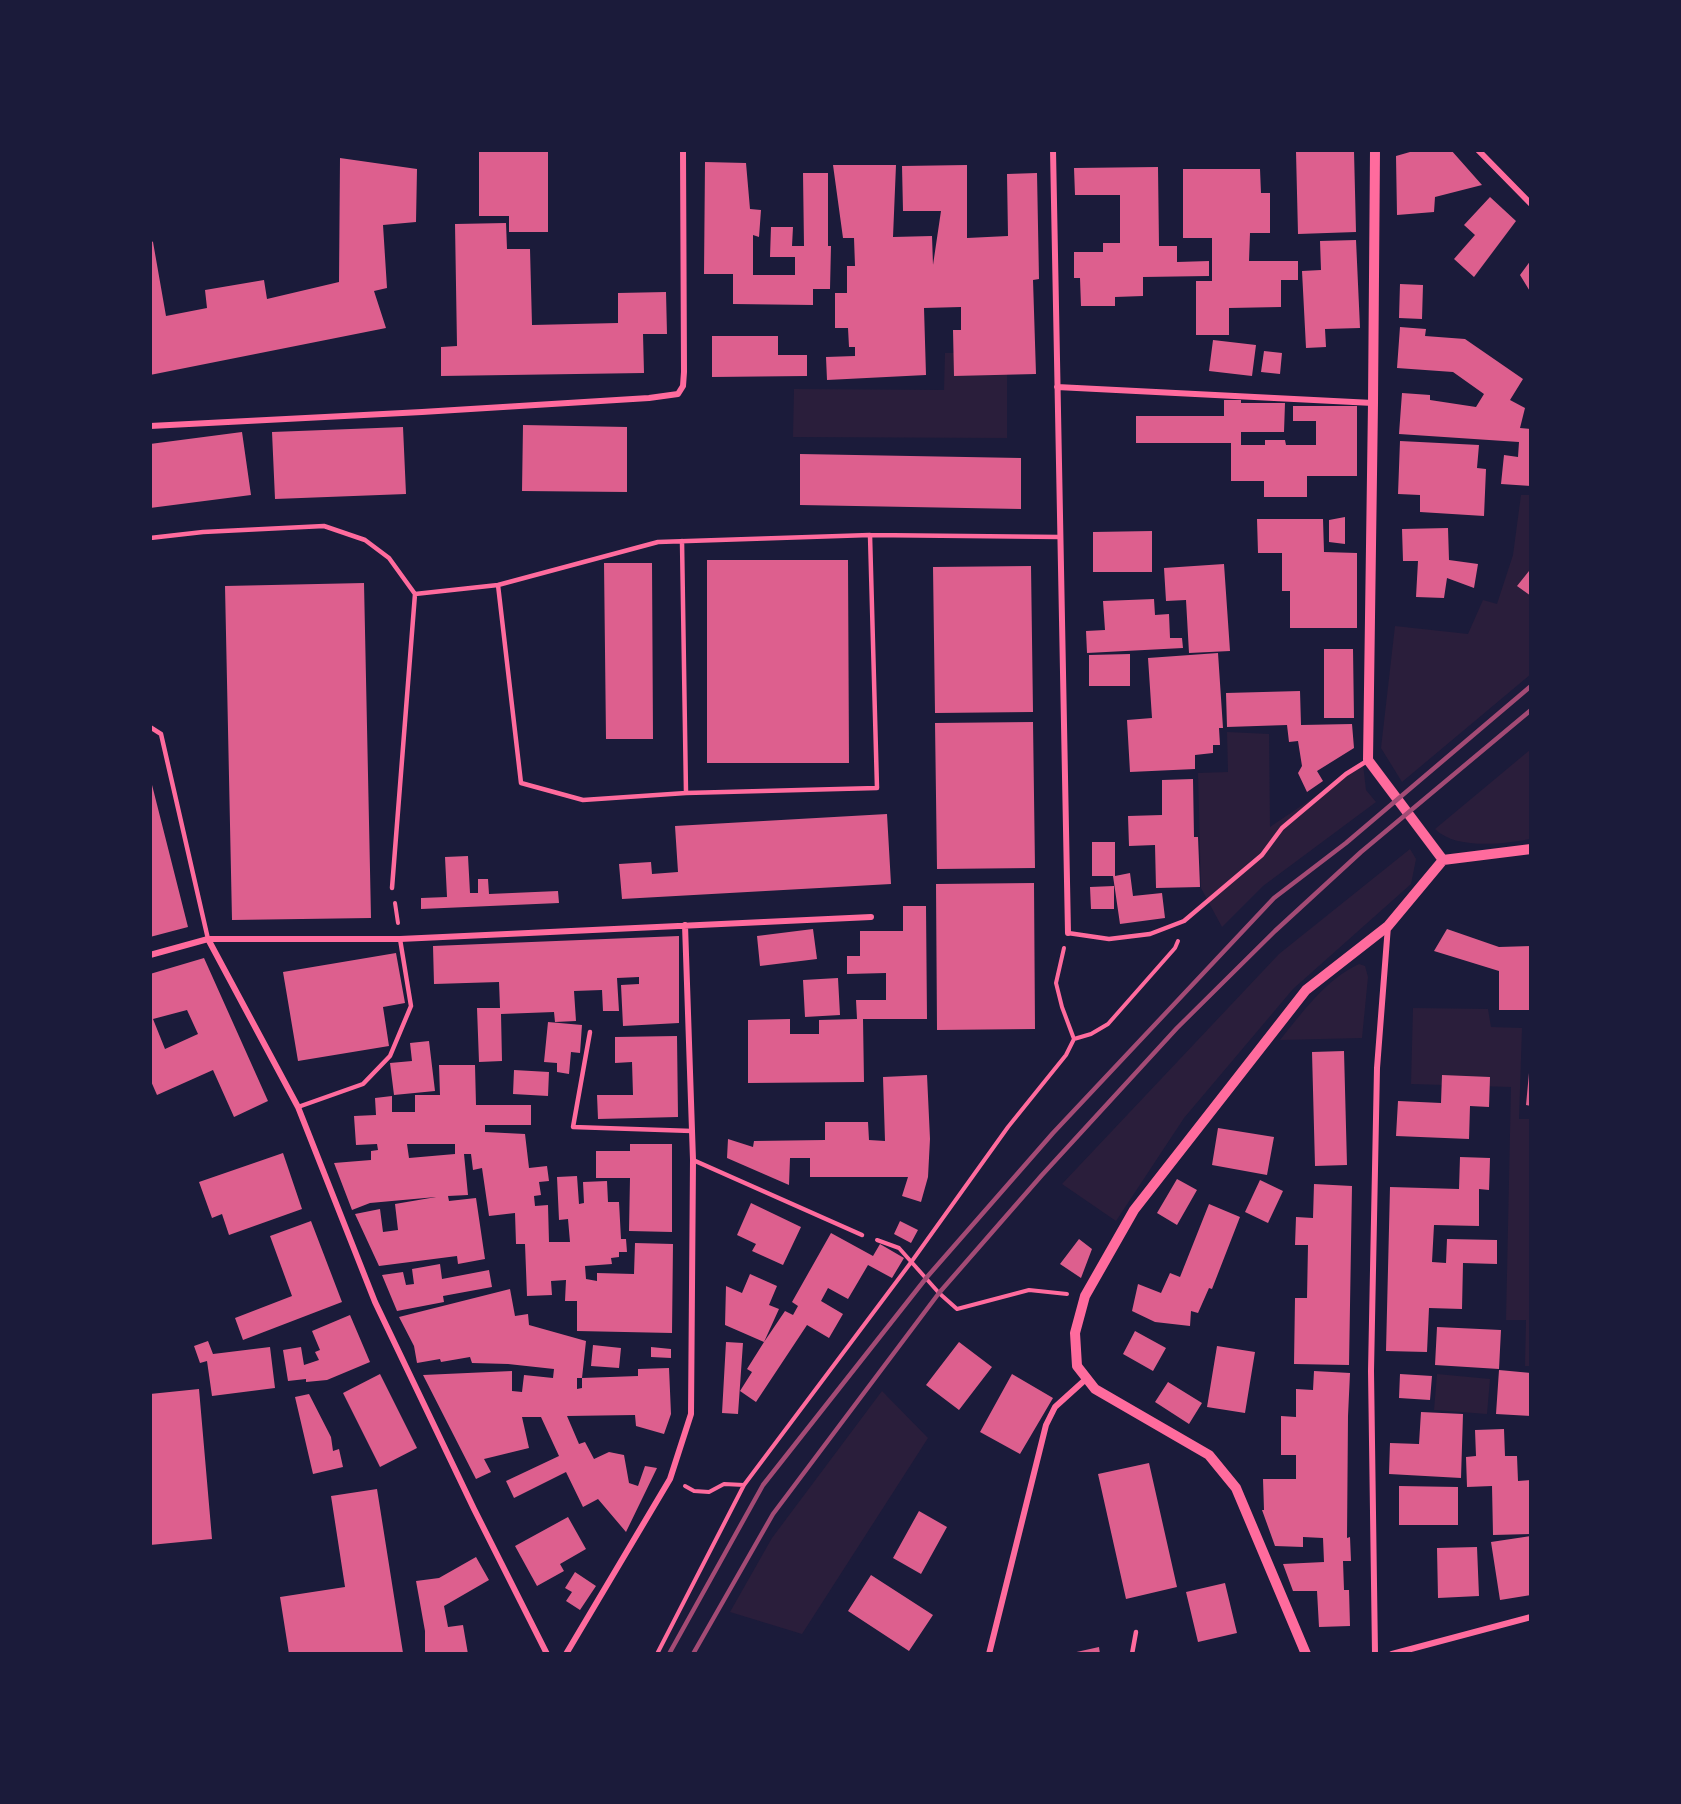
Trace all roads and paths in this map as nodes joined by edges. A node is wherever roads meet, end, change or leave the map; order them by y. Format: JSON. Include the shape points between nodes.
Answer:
{"nodes":[{"id":1,"x":683,"y":150,"type":"edge"},
{"id":2,"x":1053,"y":150,"type":"edge"},
{"id":3,"x":1375,"y":150,"type":"edge"},
{"id":4,"x":1478,"y":150,"type":"edge"},
{"id":5,"x":1531,"y":204,"type":"edge"},
{"id":6,"x":1057,"y":387,"type":"junction"},
{"id":7,"x":1373,"y":403,"type":"junction"},
{"id":8,"x":150,"y":426,"type":"edge"},
{"id":9,"x":870,"y":536,"type":"junction"},
{"id":10,"x":1060,"y":537,"type":"junction"},
{"id":11,"x":150,"y":538,"type":"edge"},
{"id":12,"x":682,"y":542,"type":"junction"},
{"id":13,"x":498,"y":585,"type":"junction"},
{"id":14,"x":416,"y":594,"type":"junction"},
{"id":15,"x":150,"y":727,"type":"edge"},
{"id":16,"x":1368,"y":760,"type":"junction"},
{"id":17,"x":686,"y":793,"type":"junction"},
{"id":18,"x":1531,"y":849,"type":"edge"},
{"id":19,"x":1443,"y":860,"type":"junction"},
{"id":20,"x":392,"y":888,"type":"joint"},
{"id":21,"x":871,"y":917,"type":"dead end"},
{"id":22,"x":1184,"y":921,"type":"junction"},
{"id":23,"x":685,"y":925,"type":"junction"},
{"id":24,"x":1388,"y":926,"type":"junction"},
{"id":25,"x":1068,"y":933,"type":"junction"},
{"id":26,"x":208,"y":939,"type":"junction"},
{"id":27,"x":400,"y":939,"type":"junction"},
{"id":28,"x":150,"y":955,"type":"edge"},
{"id":29,"x":590,"y":1032,"type":"dead end"},
{"id":30,"x":1074,"y":1038,"type":"junction"},
{"id":31,"x":298,"y":1107,"type":"junction"},
{"id":32,"x":692,"y":1131,"type":"junction"},
{"id":33,"x":693,"y":1160,"type":"junction"},
{"id":34,"x":862,"y":1235,"type":"joint"},
{"id":35,"x":912,"y":1261,"type":"junction"},
{"id":36,"x":1085,"y":1296,"type":"junction"},
{"id":37,"x":1086,"y":1379,"type":"junction"},
{"id":38,"x":670,"y":1479,"type":"junction"},
{"id":39,"x":744,"y":1485,"type":"junction"},
{"id":40,"x":1531,"y":1617,"type":"edge"},
{"id":41,"x":1136,"y":1632,"type":"dead end"},
{"id":42,"x":548,"y":1654,"type":"edge"},
{"id":43,"x":566,"y":1654,"type":"edge"},
{"id":44,"x":657,"y":1654,"type":"edge"},
{"id":45,"x":989,"y":1654,"type":"edge"},
{"id":46,"x":1132,"y":1654,"type":"edge"},
{"id":47,"x":1306,"y":1654,"type":"edge"},
{"id":48,"x":1375,"y":1654,"type":"edge"},
{"id":49,"x":1392,"y":1654,"type":"edge"}],
"edges":[{"from":1,"to":8,"type":"street","via":[[683,386],[678,394]]},
{"from":2,"to":6,"type":"street"},
{"from":3,"to":7,"type":"street"},
{"from":4,"to":5,"type":"street"},
{"from":6,"to":7,"type":"street"},
{"from":6,"to":10,"type":"street"},
{"from":7,"to":16,"type":"street"},
{"from":9,"to":10,"type":"lane"},
{"from":9,"to":12,"type":"lane"},
{"from":9,"to":17,"type":"lane","via":[[877,788]]},
{"from":10,"to":25,"type":"street"},
{"from":11,"to":14,"type":"lane","via":[[324,526],[365,540],[389,558]]},
{"from":12,"to":13,"type":"lane","via":[[657,542]]},
{"from":12,"to":17,"type":"lane"},
{"from":13,"to":14,"type":"lane"},
{"from":13,"to":17,"type":"lane","via":[[520,783],[583,800]]},
{"from":14,"to":20,"type":"lane"},
{"from":15,"to":26,"type":"lane","via":[[161,734]]},
{"from":16,"to":19,"type":"street"},
{"from":16,"to":22,"type":"lane","via":[[1282,828],[1262,855]]},
{"from":18,"to":19,"type":"street"},
{"from":19,"to":24,"type":"street"},
{"from":20,"to":27,"type":"path"},
{"from":21,"to":23,"type":"street"},
{"from":22,"to":25,"type":"lane","via":[[1150,934],[1109,939]]},
{"from":22,"to":30,"type":"path","via":[[1175,948],[1108,1024]]},
{"from":23,"to":27,"type":"street"},
{"from":23,"to":32,"type":"street"},
{"from":24,"to":36,"type":"street","via":[[1306,990],[1134,1210]]},
{"from":24,"to":48,"type":"street","via":[[1377,1068],[1372,1360]]},
{"from":25,"to":30,"type":"path","via":[[1056,983]]},
{"from":26,"to":27,"type":"street"},
{"from":26,"to":28,"type":"street"},
{"from":26,"to":31,"type":"street"},
{"from":27,"to":31,"type":"lane","via":[[411,1006],[390,1056],[363,1084]]},
{"from":29,"to":32,"type":"lane","via":[[573,1127]]},
{"from":30,"to":35,"type":"path","via":[[1066,1055],[1008,1127]]},
{"from":31,"to":42,"type":"street","via":[[375,1302]]},
{"from":32,"to":33,"type":"street"},
{"from":33,"to":34,"type":"lane"},
{"from":33,"to":38,"type":"street","via":[[691,1414]]},
{"from":34,"to":35,"type":"path","via":[[899,1248]]},
{"from":35,"to":36,"type":"path","via":[[957,1309],[1029,1290]]},
{"from":35,"to":39,"type":"path"},
{"from":36,"to":37,"type":"street","via":[[1075,1333],[1077,1366]]},
{"from":37,"to":45,"type":"street","via":[[1055,1407],[1046,1425]]},
{"from":37,"to":47,"type":"street","via":[[1095,1389],[1209,1455],[1236,1488]]},
{"from":38,"to":39,"type":"path","via":[[694,1491],[710,1492],[724,1484]]},
{"from":38,"to":43,"type":"street"},
{"from":39,"to":44,"type":"path"},
{"from":40,"to":49,"type":"street"},
{"from":41,"to":46,"type":"lane"}]}
